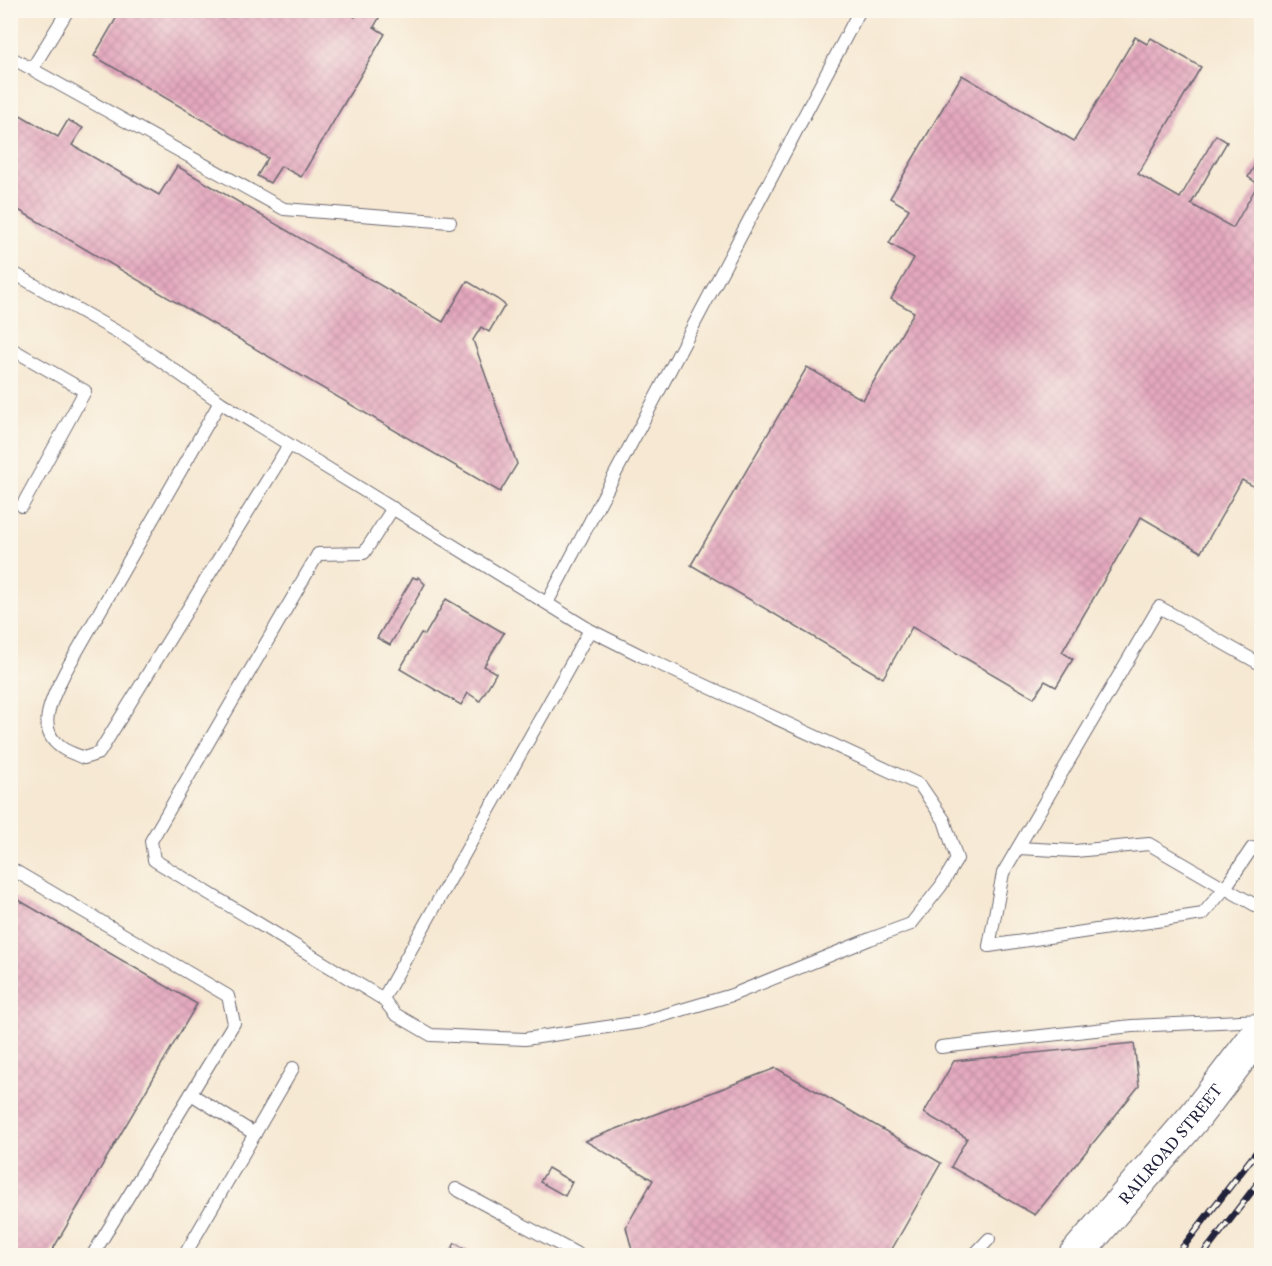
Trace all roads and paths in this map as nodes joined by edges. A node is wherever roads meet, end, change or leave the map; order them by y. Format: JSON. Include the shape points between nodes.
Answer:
{"nodes":[{"id":1,"x":69,"y":10,"type":"edge"},
{"id":2,"x":860,"y":10,"type":"edge"},
{"id":3,"x":10,"y":57,"type":"edge"},
{"id":4,"x":32,"y":69,"type":"junction"},
{"id":5,"x":450,"y":222,"type":"dead end"},
{"id":6,"x":10,"y":271,"type":"edge"},
{"id":7,"x":10,"y":348,"type":"edge"},
{"id":8,"x":220,"y":402,"type":"junction"},
{"id":9,"x":289,"y":445,"type":"junction"},
{"id":10,"x":22,"y":507,"type":"dead end"},
{"id":11,"x":393,"y":508,"type":"junction"},
{"id":12,"x":547,"y":603,"type":"junction"},
{"id":13,"x":590,"y":630,"type":"junction"},
{"id":14,"x":1262,"y":665,"type":"edge"},
{"id":15,"x":1018,"y":848,"type":"junction"},
{"id":16,"x":1262,"y":853,"type":"edge"},
{"id":17,"x":10,"y":868,"type":"edge"},
{"id":18,"x":1225,"y":888,"type":"junction"},
{"id":19,"x":1262,"y":909,"type":"edge"},
{"id":20,"x":383,"y":999,"type":"junction"},
{"id":21,"x":1262,"y":1020,"type":"edge"},
{"id":22,"x":1262,"y":1029,"type":"edge"},
{"id":23,"x":941,"y":1047,"type":"dead end"},
{"id":24,"x":293,"y":1068,"type":"dead end"},
{"id":25,"x":191,"y":1094,"type":"junction"},
{"id":26,"x":255,"y":1134,"type":"junction"},
{"id":27,"x":456,"y":1189,"type":"dead end"},
{"id":28,"x":989,"y":1239,"type":"dead end"},
{"id":29,"x":92,"y":1256,"type":"edge"},
{"id":30,"x":184,"y":1256,"type":"edge"},
{"id":31,"x":581,"y":1256,"type":"edge"},
{"id":32,"x":973,"y":1256,"type":"edge"},
{"id":33,"x":1075,"y":1256,"type":"edge"}],
"edges":[{"from":1,"to":4,"type":"lane"},
{"from":2,"to":12,"type":"lane"},
{"from":3,"to":4,"type":"lane"},
{"from":4,"to":5,"type":"lane","via":[[284,209]]},
{"from":6,"to":8,"type":"lane","via":[[128,338]]},
{"from":7,"to":10,"type":"lane","via":[[85,391]]},
{"from":8,"to":9,"type":"lane"},
{"from":8,"to":9,"type":"lane","via":[[47,709],[50,736],[61,748],[84,758],[99,753]]},
{"from":9,"to":11,"type":"lane"},
{"from":11,"to":12,"type":"lane"},
{"from":11,"to":20,"type":"lane","via":[[364,553],[318,555],[151,842],[154,860]]},
{"from":12,"to":13,"type":"lane"},
{"from":13,"to":20,"type":"lane"},
{"from":13,"to":20,"type":"lane","via":[[921,785],[944,820],[957,859],[911,924],[732,995],[641,1022],[525,1039],[430,1035],[395,1014]]},
{"from":14,"to":15,"type":"lane","via":[[1159,607]]},
{"from":15,"to":18,"type":"lane","via":[[1075,850],[1149,844]]},
{"from":15,"to":18,"type":"lane","via":[[1003,873],[989,946],[1203,914]]},
{"from":16,"to":18,"type":"lane","via":[[1252,848]]},
{"from":17,"to":25,"type":"lane","via":[[228,996],[234,1023]]},
{"from":18,"to":19,"type":"lane"},
{"from":21,"to":23,"type":"lane","via":[[1132,1026]]},
{"from":22,"to":33,"type":"street","name":"RAILROAD STREET","via":[[1196,1115]]},
{"from":24,"to":26,"type":"lane"},
{"from":25,"to":26,"type":"lane"},
{"from":25,"to":29,"type":"lane"},
{"from":26,"to":30,"type":"lane"},
{"from":27,"to":31,"type":"lane"},
{"from":28,"to":32,"type":"lane"}]}
